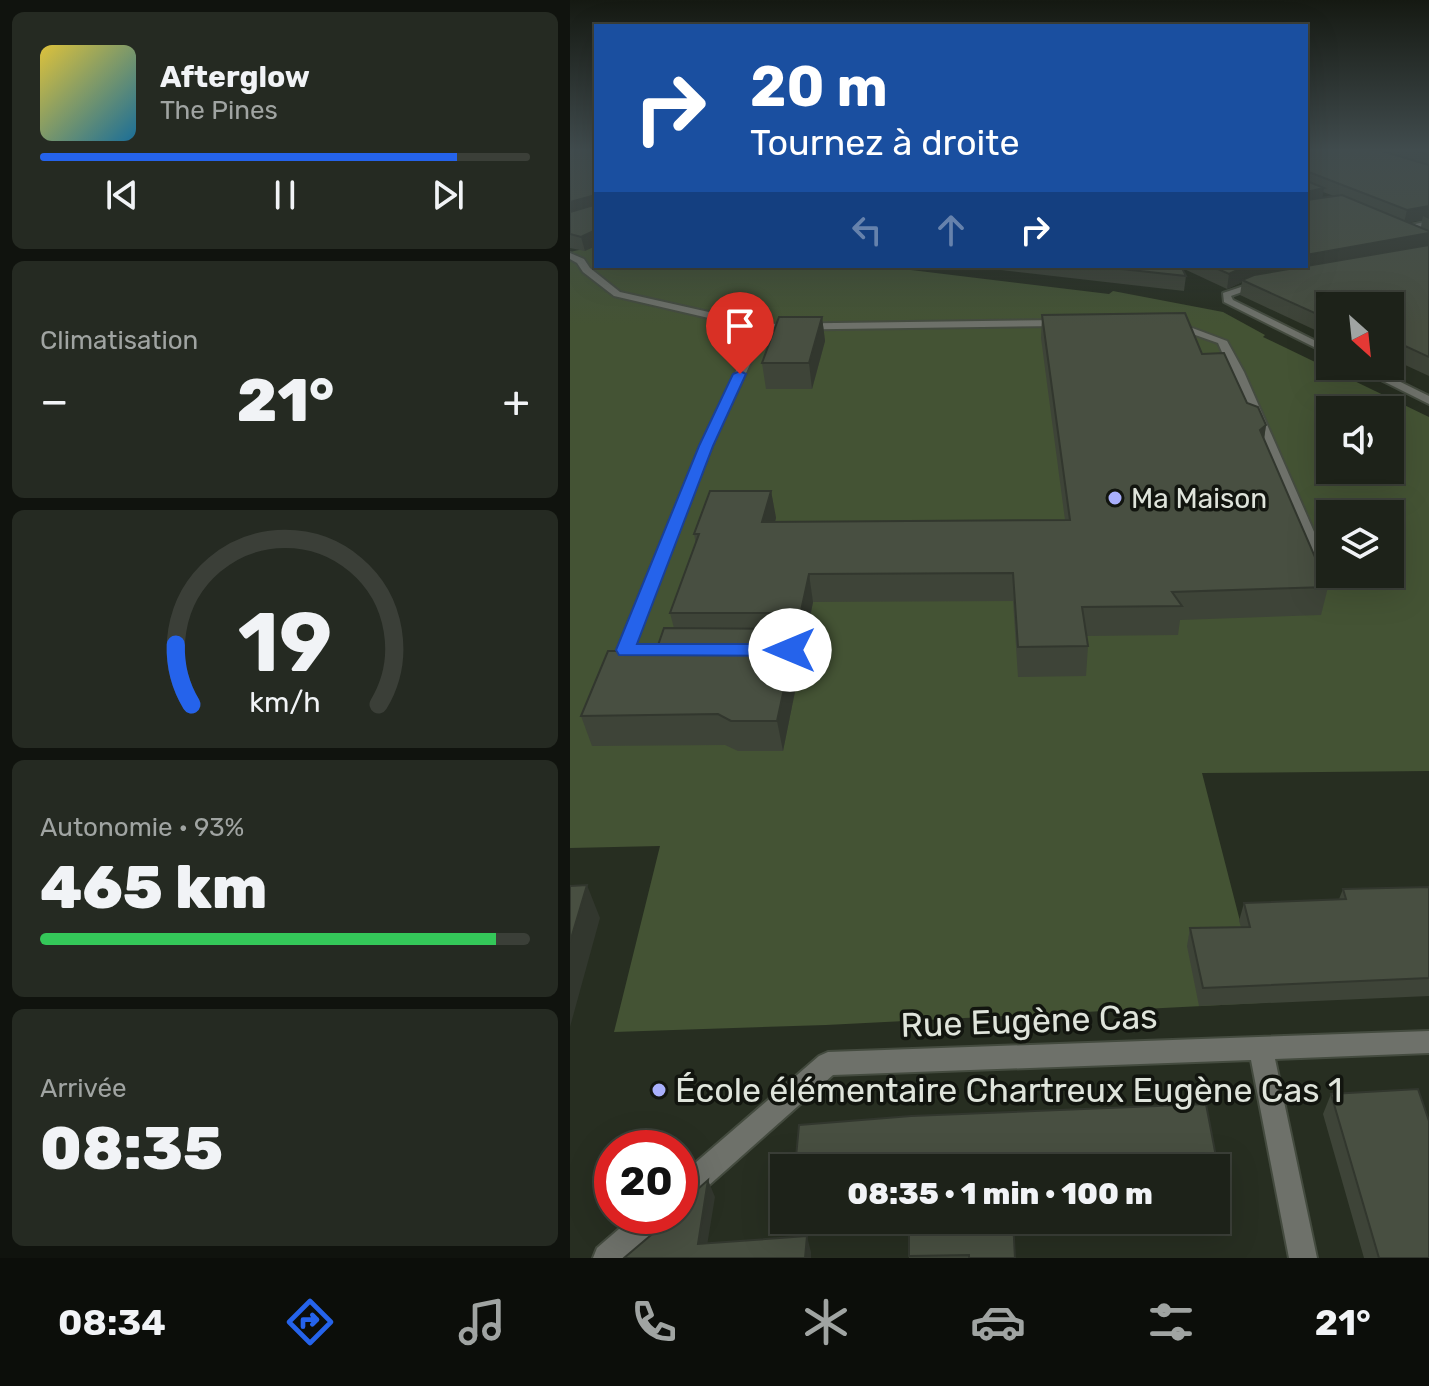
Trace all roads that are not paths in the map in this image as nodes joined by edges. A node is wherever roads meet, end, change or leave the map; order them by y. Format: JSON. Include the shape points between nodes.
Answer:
{"nodes":[{"id":1,"x":1389,"y":223,"type":"edge"},
{"id":2,"x":1429,"y":223,"type":"edge"},
{"id":3,"x":1401,"y":228,"type":"junction"},
{"id":4,"x":1415,"y":234,"type":"edge"},
{"id":5,"x":574,"y":260,"type":"edge"},
{"id":6,"x":1279,"y":280,"type":"edge"},
{"id":7,"x":1151,"y":322,"type":"edge"},
{"id":8,"x":1073,"y":323,"type":"edge"},
{"id":9,"x":762,"y":327,"type":"junction"},
{"id":10,"x":1316,"y":345,"type":"edge"},
{"id":11,"x":1388,"y":380,"type":"edge"},
{"id":12,"x":1429,"y":400,"type":"edge"},
{"id":13,"x":1316,"y":552,"type":"edge"},
{"id":14,"x":700,"y":650,"type":"edge"},
{"id":15,"x":1429,"y":1042,"type":"edge"},
{"id":16,"x":1261,"y":1049,"type":"junction"},
{"id":17,"x":698,"y":1178,"type":"edge"},
{"id":18,"x":634,"y":1234,"type":"edge"},
{"id":19,"x":607,"y":1258,"type":"edge"},
{"id":20,"x":1303,"y":1258,"type":"edge"}],
"edges":[{"from":1,"to":3,"type":"street"},
{"from":2,"to":3,"type":"street"},
{"from":3,"to":4,"type":"street"},
{"from":5,"to":9,"type":"street","via":[[617,294]]},
{"from":6,"to":10,"type":"street","via":[[1226,295],[1229,302]]},
{"from":7,"to":13,"type":"street","via":[[1166,321],[1222,341]]},
{"from":8,"to":9,"type":"street"},
{"from":9,"to":14,"type":"street","via":[[706,446],[625,650]]},
{"from":11,"to":12,"type":"street"},
{"from":15,"to":16,"type":"street","name":"Rue Eugène Cas"},
{"from":16,"to":17,"type":"street","name":"Rue Eugène Cas","via":[[828,1064]]},
{"from":16,"to":20,"type":"street"},
{"from":18,"to":19,"type":"street"}]}
